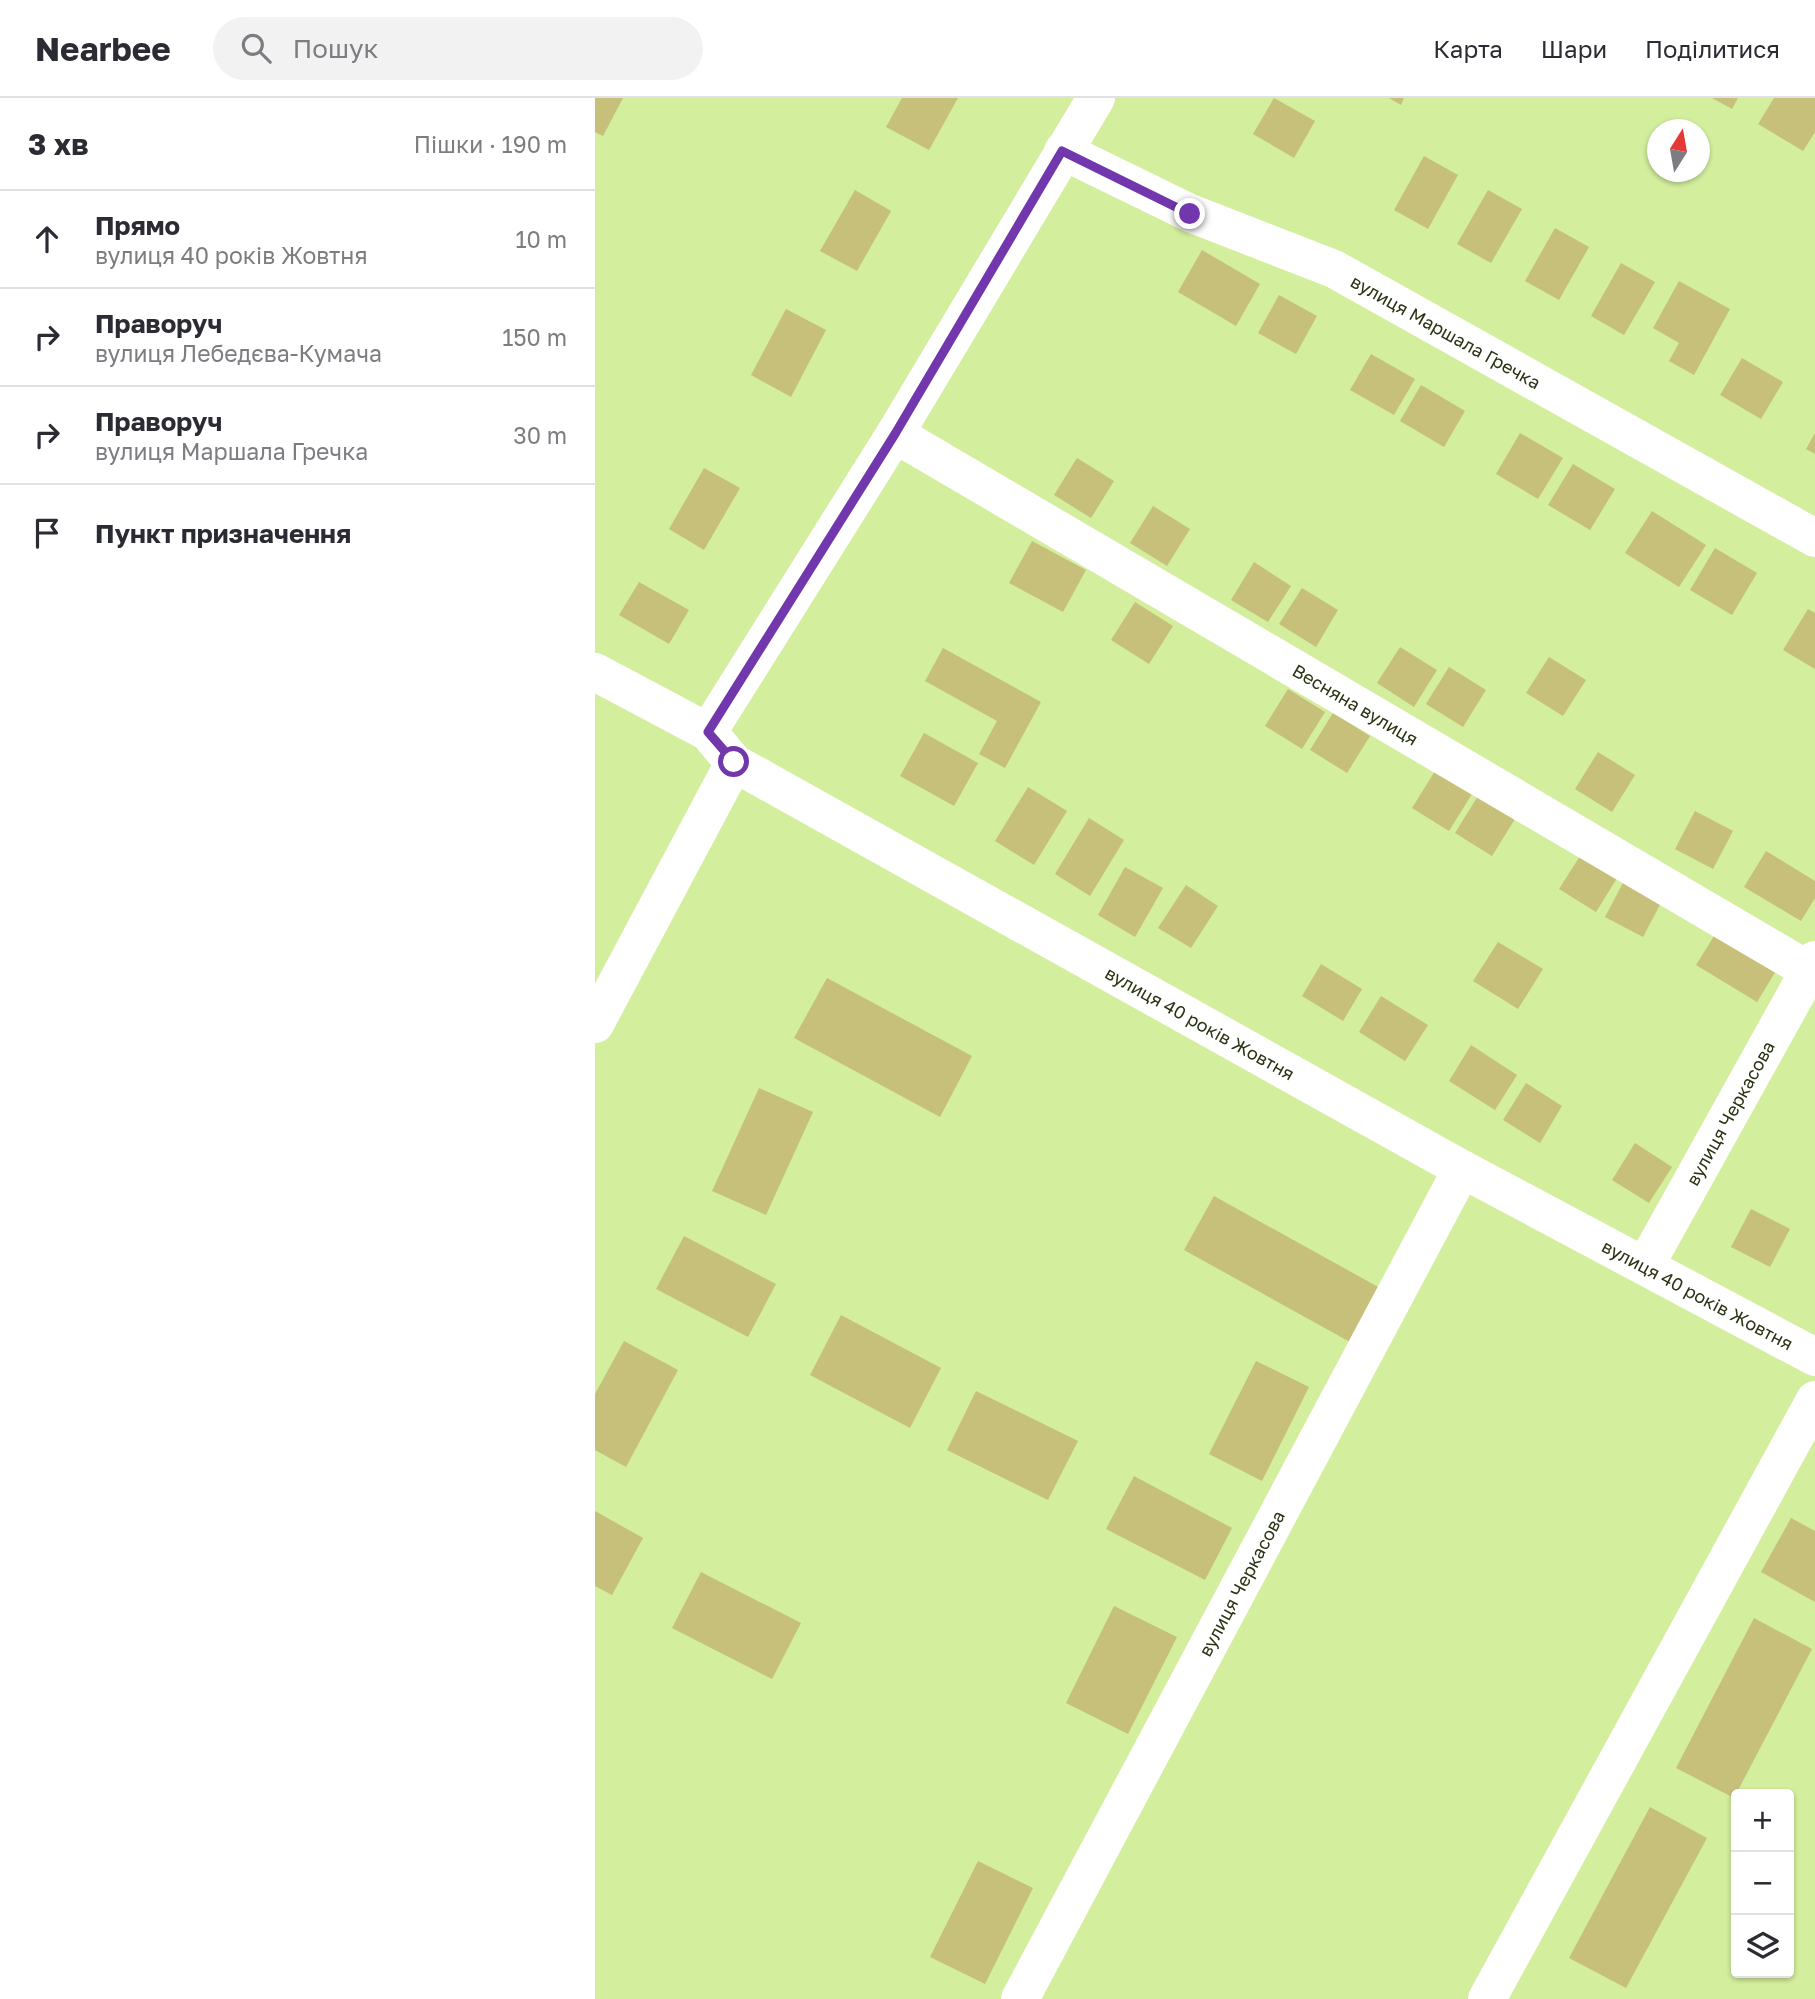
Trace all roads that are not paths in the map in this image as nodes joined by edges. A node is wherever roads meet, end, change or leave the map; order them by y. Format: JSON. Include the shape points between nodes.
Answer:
{"nodes":[{"id":1,"x":1096,"y":98,"type":"edge"},
{"id":2,"x":1062,"y":151,"type":"junction"},
{"id":3,"x":895,"y":434,"type":"junction"},
{"id":4,"x":1815,"y":538,"type":"edge"},
{"id":5,"x":595,"y":672,"type":"edge"},
{"id":6,"x":708,"y":732,"type":"junction"},
{"id":7,"x":734,"y":762,"type":"junction"},
{"id":8,"x":1813,"y":968,"type":"edge"},
{"id":9,"x":595,"y":1024,"type":"edge"},
{"id":10,"x":1462,"y":1169,"type":"junction"},
{"id":11,"x":1645,"y":1266,"type":"junction"},
{"id":12,"x":1815,"y":1357,"type":"edge"},
{"id":13,"x":1815,"y":1400,"type":"edge"},
{"id":14,"x":1020,"y":1999,"type":"edge"},
{"id":15,"x":1487,"y":1999,"type":"edge"}],
"edges":[{"from":1,"to":2,"type":"street"},
{"from":2,"to":3,"type":"street"},
{"from":2,"to":4,"type":"street","name":"вулиця Маршала Гречка","via":[[1190,214],[1334,269]]},
{"from":3,"to":6,"type":"street"},
{"from":3,"to":8,"type":"street","name":"Весняна вулиця"},
{"from":5,"to":6,"type":"street","name":"вулиця 40 років Жовтня"},
{"from":6,"to":7,"type":"street","name":"вулиця 40 років Жовтня"},
{"from":7,"to":9,"type":"street"},
{"from":7,"to":10,"type":"street","name":"вулиця 40 років Жовтня"},
{"from":8,"to":11,"type":"street","name":"вулиця Черкасова"},
{"from":10,"to":11,"type":"street","name":"вулиця 40 років Жовтня"},
{"from":10,"to":14,"type":"street","name":"вулиця Черкасова"},
{"from":11,"to":12,"type":"street","name":"вулиця 40 років Жовтня"},
{"from":13,"to":15,"type":"street"}]}
